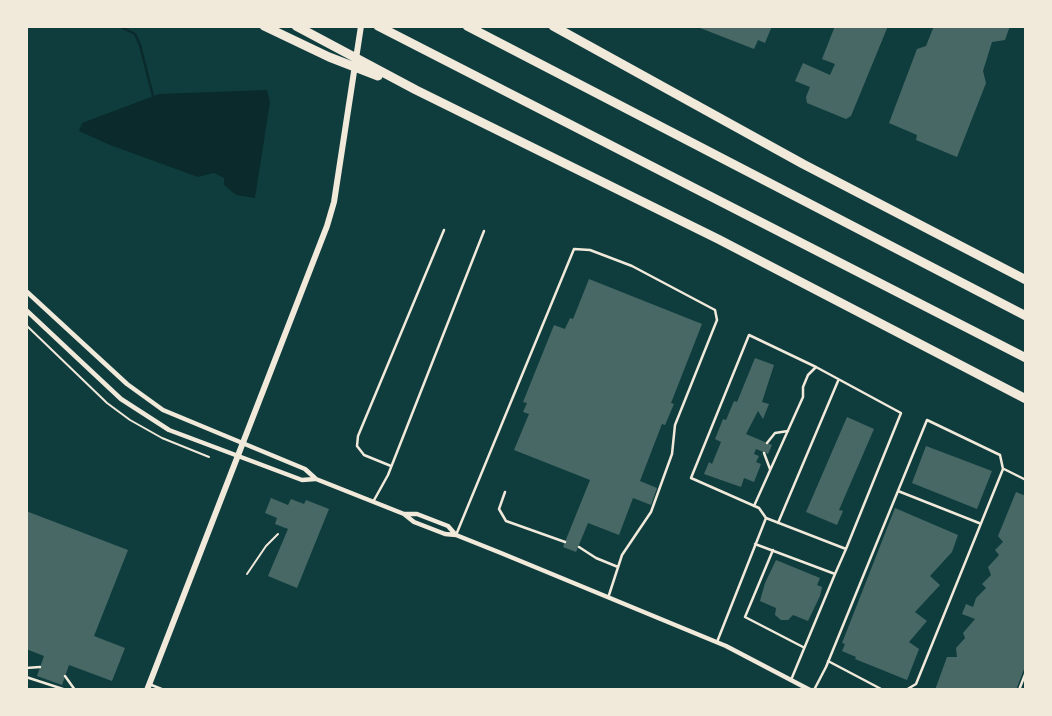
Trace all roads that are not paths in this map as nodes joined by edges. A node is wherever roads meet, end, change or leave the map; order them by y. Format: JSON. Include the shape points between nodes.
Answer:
{"nodes":[{"id":1,"x":264,"y":26,"type":"edge"},
{"id":2,"x":296,"y":26,"type":"edge"},
{"id":3,"x":361,"y":26,"type":"edge"},
{"id":4,"x":378,"y":26,"type":"edge"},
{"id":5,"x":467,"y":26,"type":"edge"},
{"id":6,"x":553,"y":26,"type":"edge"},
{"id":7,"x":416,"y":90,"type":"junction"},
{"id":8,"x":444,"y":230,"type":"dead end"},
{"id":9,"x":484,"y":231,"type":"dead end"},
{"id":10,"x":1026,"y":280,"type":"edge"},
{"id":11,"x":26,"y":291,"type":"edge"},
{"id":12,"x":26,"y":310,"type":"edge"},
{"id":13,"x":1026,"y":316,"type":"edge"},
{"id":14,"x":1026,"y":358,"type":"edge"},
{"id":15,"x":816,"y":367,"type":"junction"},
{"id":16,"x":838,"y":379,"type":"junction"},
{"id":17,"x":1026,"y":399,"type":"edge"},
{"id":18,"x":788,"y":431,"type":"junction"},
{"id":19,"x":242,"y":443,"type":"junction"},
{"id":20,"x":767,"y":443,"type":"dead end"},
{"id":21,"x":764,"y":453,"type":"dead end"},
{"id":22,"x":237,"y":454,"type":"junction"},
{"id":23,"x":391,"y":467,"type":"junction"},
{"id":24,"x":1003,"y":469,"type":"junction"},
{"id":25,"x":770,"y":470,"type":"junction"},
{"id":26,"x":316,"y":479,"type":"junction"},
{"id":27,"x":1026,"y":480,"type":"edge"},
{"id":28,"x":896,"y":491,"type":"junction"},
{"id":29,"x":505,"y":492,"type":"dead end"},
{"id":30,"x":373,"y":502,"type":"junction"},
{"id":31,"x":754,"y":506,"type":"junction"},
{"id":32,"x":404,"y":514,"type":"junction"},
{"id":33,"x":766,"y":518,"type":"junction"},
{"id":34,"x":778,"y":523,"type":"junction"},
{"id":35,"x":979,"y":523,"type":"junction"},
{"id":36,"x":456,"y":535,"type":"junction"},
{"id":37,"x":565,"y":542,"type":"dead end"},
{"id":38,"x":755,"y":544,"type":"junction"},
{"id":39,"x":579,"y":547,"type":"dead end"},
{"id":40,"x":846,"y":549,"type":"junction"},
{"id":41,"x":773,"y":550,"type":"junction"},
{"id":42,"x":618,"y":567,"type":"junction"},
{"id":43,"x":835,"y":574,"type":"junction"},
{"id":44,"x":608,"y":597,"type":"junction"},
{"id":45,"x":717,"y":643,"type":"junction"},
{"id":46,"x":803,"y":647,"type":"junction"},
{"id":47,"x":828,"y":661,"type":"junction"},
{"id":48,"x":40,"y":667,"type":"dead end"},
{"id":49,"x":26,"y":668,"type":"edge"},
{"id":50,"x":1026,"y":672,"type":"edge"},
{"id":51,"x":65,"y":676,"type":"dead end"},
{"id":52,"x":26,"y":677,"type":"edge"},
{"id":53,"x":790,"y":680,"type":"junction"},
{"id":54,"x":916,"y":684,"type":"junction"},
{"id":55,"x":148,"y":687,"type":"edge"},
{"id":56,"x":66,"y":690,"type":"edge"},
{"id":57,"x":75,"y":690,"type":"edge"},
{"id":58,"x":164,"y":690,"type":"edge"},
{"id":59,"x":812,"y":690,"type":"edge"},
{"id":60,"x":883,"y":690,"type":"edge"},
{"id":61,"x":906,"y":690,"type":"edge"},
{"id":62,"x":918,"y":690,"type":"edge"},
{"id":63,"x":1019,"y":690,"type":"edge"}],
"edges":[{"from":1,"to":7,"type":"highway"},
{"from":2,"to":7,"type":"highway"},
{"from":3,"to":19,"type":"street","via":[[334,202]]},
{"from":4,"to":14,"type":"highway"},
{"from":5,"to":13,"type":"highway"},
{"from":6,"to":10,"type":"highway"},
{"from":7,"to":17,"type":"highway","via":[[718,239]]},
{"from":8,"to":23,"type":"lane","via":[[358,436],[357,446],[364,455]]},
{"from":9,"to":23,"type":"lane"},
{"from":11,"to":19,"type":"street","via":[[127,384],[163,410]]},
{"from":12,"to":22,"type":"street","via":[[121,399],[169,430]]},
{"from":15,"to":16,"type":"lane"},
{"from":15,"to":18,"type":"lane","via":[[808,375]]},
{"from":15,"to":31,"type":"lane","via":[[749,335],[691,478]]},
{"from":16,"to":34,"type":"lane"},
{"from":16,"to":40,"type":"lane","via":[[901,413]]},
{"from":18,"to":20,"type":"lane","via":[[775,433]]},
{"from":18,"to":25,"type":"lane"},
{"from":19,"to":22,"type":"street"},
{"from":19,"to":26,"type":"street","via":[[305,469]]},
{"from":21,"to":25,"type":"lane"},
{"from":22,"to":26,"type":"street","via":[[302,480]]},
{"from":22,"to":55,"type":"street"},
{"from":23,"to":30,"type":"lane"},
{"from":24,"to":27,"type":"lane"},
{"from":24,"to":28,"type":"lane","via":[[1000,454],[927,420]]},
{"from":24,"to":35,"type":"lane"},
{"from":25,"to":31,"type":"lane"},
{"from":26,"to":30,"type":"street"},
{"from":28,"to":35,"type":"lane"},
{"from":28,"to":47,"type":"lane"},
{"from":29,"to":37,"type":"lane","via":[[499,509],[506,521]]},
{"from":30,"to":32,"type":"street"},
{"from":31,"to":33,"type":"lane"},
{"from":32,"to":36,"type":"street","via":[[414,522]]},
{"from":32,"to":36,"type":"street","via":[[448,526]]},
{"from":33,"to":34,"type":"lane"},
{"from":33,"to":38,"type":"lane"},
{"from":34,"to":40,"type":"lane"},
{"from":35,"to":54,"type":"lane"},
{"from":36,"to":42,"type":"lane","via":[[574,249],[590,250],[632,266],[715,310],[718,320],[675,425],[673,454],[651,512]]},
{"from":36,"to":44,"type":"street"},
{"from":38,"to":41,"type":"lane"},
{"from":38,"to":45,"type":"lane"},
{"from":39,"to":42,"type":"lane"},
{"from":40,"to":43,"type":"lane"},
{"from":41,"to":43,"type":"lane"},
{"from":41,"to":46,"type":"lane","via":[[745,617]]},
{"from":42,"to":44,"type":"lane"},
{"from":43,"to":46,"type":"lane"},
{"from":44,"to":45,"type":"street"},
{"from":45,"to":53,"type":"street"},
{"from":46,"to":53,"type":"lane"},
{"from":47,"to":59,"type":"lane"},
{"from":47,"to":60,"type":"lane"},
{"from":48,"to":49,"type":"lane"},
{"from":50,"to":63,"type":"lane"},
{"from":51,"to":57,"type":"lane"},
{"from":52,"to":56,"type":"lane"},
{"from":53,"to":59,"type":"street"},
{"from":54,"to":61,"type":"lane"},
{"from":54,"to":62,"type":"lane"},
{"from":55,"to":58,"type":"lane"}]}
